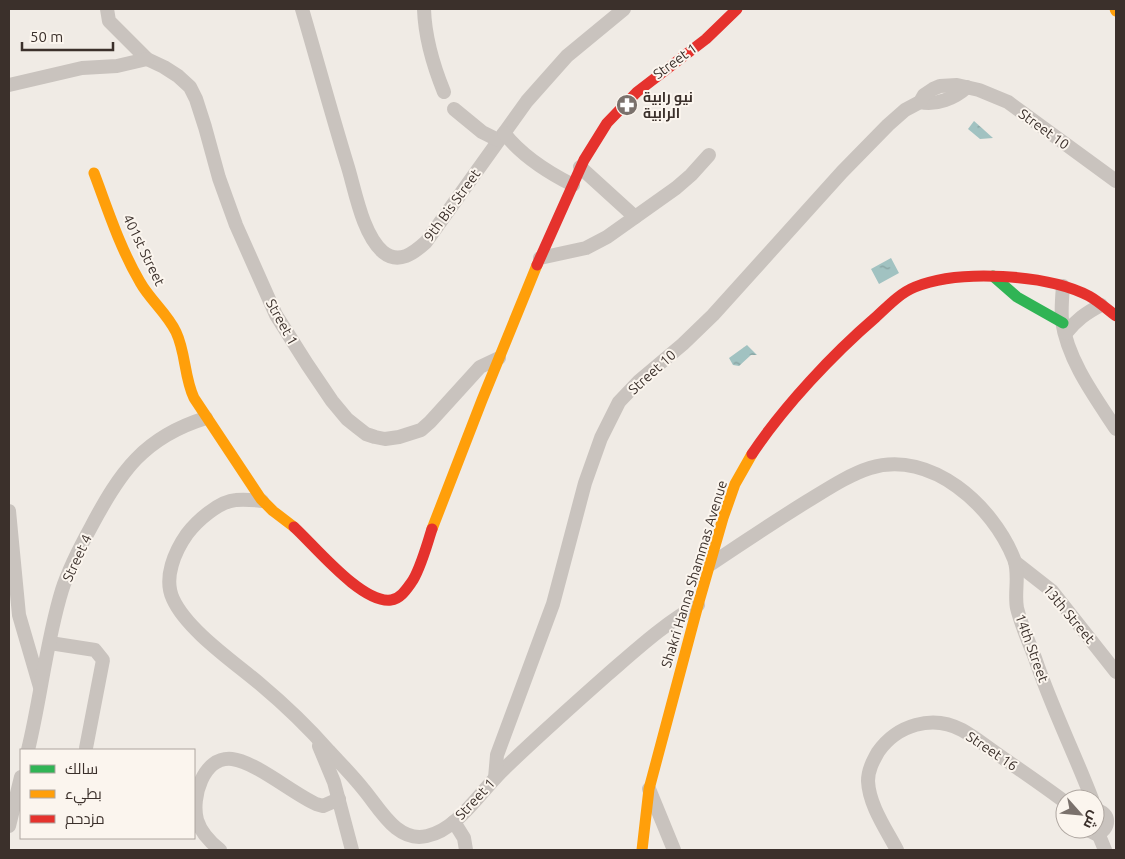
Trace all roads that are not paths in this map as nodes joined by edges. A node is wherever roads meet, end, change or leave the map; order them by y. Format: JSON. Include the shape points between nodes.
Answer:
{"nodes":[{"id":1,"x":107,"y":9,"type":"edge"},
{"id":2,"x":302,"y":9,"type":"edge"},
{"id":3,"x":424,"y":9,"type":"edge"},
{"id":4,"x":624,"y":9,"type":"edge"},
{"id":5,"x":737,"y":9,"type":"edge"},
{"id":6,"x":147,"y":59,"type":"junction"},
{"id":7,"x":9,"y":85,"type":"edge"},
{"id":8,"x":444,"y":92,"type":"dead end"},
{"id":9,"x":454,"y":109,"type":"dead end"},
{"id":10,"x":501,"y":136,"type":"junction"},
{"id":11,"x":709,"y":155,"type":"dead end"},
{"id":12,"x":580,"y":167,"type":"junction"},
{"id":13,"x":94,"y":173,"type":"dead end"},
{"id":14,"x":1116,"y":181,"type":"edge"},
{"id":15,"x":572,"y":184,"type":"junction"},
{"id":16,"x":635,"y":217,"type":"junction"},
{"id":17,"x":540,"y":258,"type":"junction"},
{"id":18,"x":993,"y":276,"type":"junction"},
{"id":19,"x":1063,"y":286,"type":"junction"},
{"id":20,"x":1101,"y":305,"type":"junction"},
{"id":21,"x":1116,"y":316,"type":"edge"},
{"id":22,"x":1064,"y":328,"type":"junction"},
{"id":23,"x":499,"y":358,"type":"junction"},
{"id":24,"x":206,"y":418,"type":"junction"},
{"id":25,"x":1116,"y":429,"type":"edge"},
{"id":26,"x":262,"y":501,"type":"junction"},
{"id":27,"x":9,"y":511,"type":"edge"},
{"id":28,"x":1015,"y":562,"type":"junction"},
{"id":29,"x":711,"y":564,"type":"junction"},
{"id":30,"x":354,"y":585,"type":"joint"},
{"id":31,"x":698,"y":605,"type":"junction"},
{"id":32,"x":50,"y":643,"type":"junction"},
{"id":33,"x":1116,"y":672,"type":"edge"},
{"id":34,"x":41,"y":690,"type":"junction"},
{"id":35,"x":312,"y":731,"type":"junction"},
{"id":36,"x":86,"y":748,"type":"dead end"},
{"id":37,"x":28,"y":749,"type":"edge"},
{"id":38,"x":495,"y":778,"type":"junction"},
{"id":39,"x":20,"y":781,"type":"edge"},
{"id":40,"x":649,"y":789,"type":"junction"},
{"id":41,"x":1087,"y":789,"type":"edge"},
{"id":42,"x":1055,"y":795,"type":"edge"},
{"id":43,"x":339,"y":799,"type":"junction"},
{"id":44,"x":454,"y":822,"type":"junction"},
{"id":45,"x":9,"y":826,"type":"edge"},
{"id":46,"x":215,"y":849,"type":"edge"},
{"id":47,"x":352,"y":850,"type":"edge"},
{"id":48,"x":466,"y":850,"type":"edge"},
{"id":49,"x":642,"y":850,"type":"edge"},
{"id":50,"x":674,"y":850,"type":"edge"},
{"id":51,"x":898,"y":850,"type":"edge"}],
"edges":[{"from":1,"to":6,"type":"street","name":"Street 1","via":[[109,21]]},
{"from":2,"to":10,"type":"street","name":"9th Bis Street","via":[[367,229],[376,245],[386,254],[402,258],[426,242]]},
{"from":3,"to":8,"type":"street","via":[[427,39]]},
{"from":4,"to":10,"type":"street","name":"9th Bis Street","via":[[567,56]]},
{"from":5,"to":12,"type":"street","name":"Street 1","via":[[726,22],[620,106]]},
{"from":6,"to":7,"type":"street","via":[[117,66],[82,68]]},
{"from":6,"to":23,"type":"street","name":"Street 1","via":[[178,76],[190,87],[236,225],[276,315],[347,419],[366,434],[385,439],[420,430],[480,368]]},
{"from":9,"to":10,"type":"street","via":[[482,132]]},
{"from":10,"to":15,"type":"street","via":[[554,176]]},
{"from":11,"to":16,"type":"street","via":[[691,175]]},
{"from":12,"to":15,"type":"street","name":"Street 1"},
{"from":12,"to":16,"type":"street"},
{"from":13,"to":24,"type":"street","name":"401st Street","via":[[140,284],[177,333],[185,377]]},
{"from":14,"to":38,"type":"street","name":"Street 10","via":[[1008,102],[979,90],[958,85],[940,86],[888,125],[713,315],[619,402],[601,438],[585,483],[553,604],[497,755]]},
{"from":15,"to":17,"type":"street","name":"Street 1"},
{"from":16,"to":17,"type":"street","via":[[586,248]]},
{"from":17,"to":23,"type":"street","name":"Street 1"},
{"from":18,"to":19,"type":"street","name":"Shakri Hanna Shammas Avenue","via":[[1025,277]]},
{"from":18,"to":22,"type":"street","via":[[1007,291]]},
{"from":18,"to":29,"type":"street","name":"Shakri Hanna Shammas Avenue","via":[[950,277],[914,287],[847,342],[758,444],[735,484]]},
{"from":19,"to":20,"type":"street","name":"Shakri Hanna Shammas Avenue","via":[[1089,296]]},
{"from":19,"to":22,"type":"street"},
{"from":20,"to":21,"type":"street","name":"Shakri Hanna Shammas Avenue"},
{"from":20,"to":22,"type":"street"},
{"from":22,"to":25,"type":"street","via":[[1072,356]]},
{"from":23,"to":30,"type":"street","name":"Street 1","via":[[412,581],[394,600],[376,598]]},
{"from":24,"to":26,"type":"street","name":"401st Street"},
{"from":24,"to":32,"type":"street","name":"Street 4","via":[[165,435],[142,452],[122,474],[68,574]]},
{"from":26,"to":30,"type":"street","name":"401st Street"},
{"from":26,"to":35,"type":"street","via":[[234,500],[214,509],[197,523],[175,553],[170,589],[172,598],[192,625]]},
{"from":27,"to":34,"type":"street","via":[[19,615]]},
{"from":28,"to":29,"type":"street","name":"14th Street","via":[[999,530],[968,495],[938,476],[896,464],[870,468],[842,482]]},
{"from":28,"to":33,"type":"street","name":"13th Street","via":[[1052,591]]},
{"from":28,"to":41,"type":"street","name":"14th Street","via":[[1017,608]]},
{"from":29,"to":31,"type":"street","name":"Shakri Hanna Shammas Avenue"},
{"from":31,"to":38,"type":"street","name":"Street 1","via":[[678,616],[647,641]]},
{"from":31,"to":40,"type":"street","name":"Shakri Hanna Shammas Avenue"},
{"from":32,"to":34,"type":"street","name":"Street 4"},
{"from":32,"to":36,"type":"street","via":[[96,650],[103,660]]},
{"from":34,"to":37,"type":"street","name":"Street 4"},
{"from":35,"to":43,"type":"street","via":[[330,768]]},
{"from":35,"to":44,"type":"street","name":"Street 1","via":[[365,790],[387,821],[402,832],[418,837],[428,836]]},
{"from":38,"to":44,"type":"street","name":"Street 1"},
{"from":39,"to":45,"type":"street"},
{"from":40,"to":49,"type":"street","name":"Shakri Hanna Shammas Avenue"},
{"from":40,"to":50,"type":"street"},
{"from":42,"to":51,"type":"street","name":"Street 16","via":[[961,729],[930,722],[913,725],[892,736],[869,772],[871,798]]},
{"from":43,"to":46,"type":"street","via":[[323,806],[316,804],[241,761],[218,761],[210,767],[200,784],[196,810],[204,835]]},
{"from":43,"to":47,"type":"street"},
{"from":44,"to":48,"type":"street","via":[[464,838]]}]}
